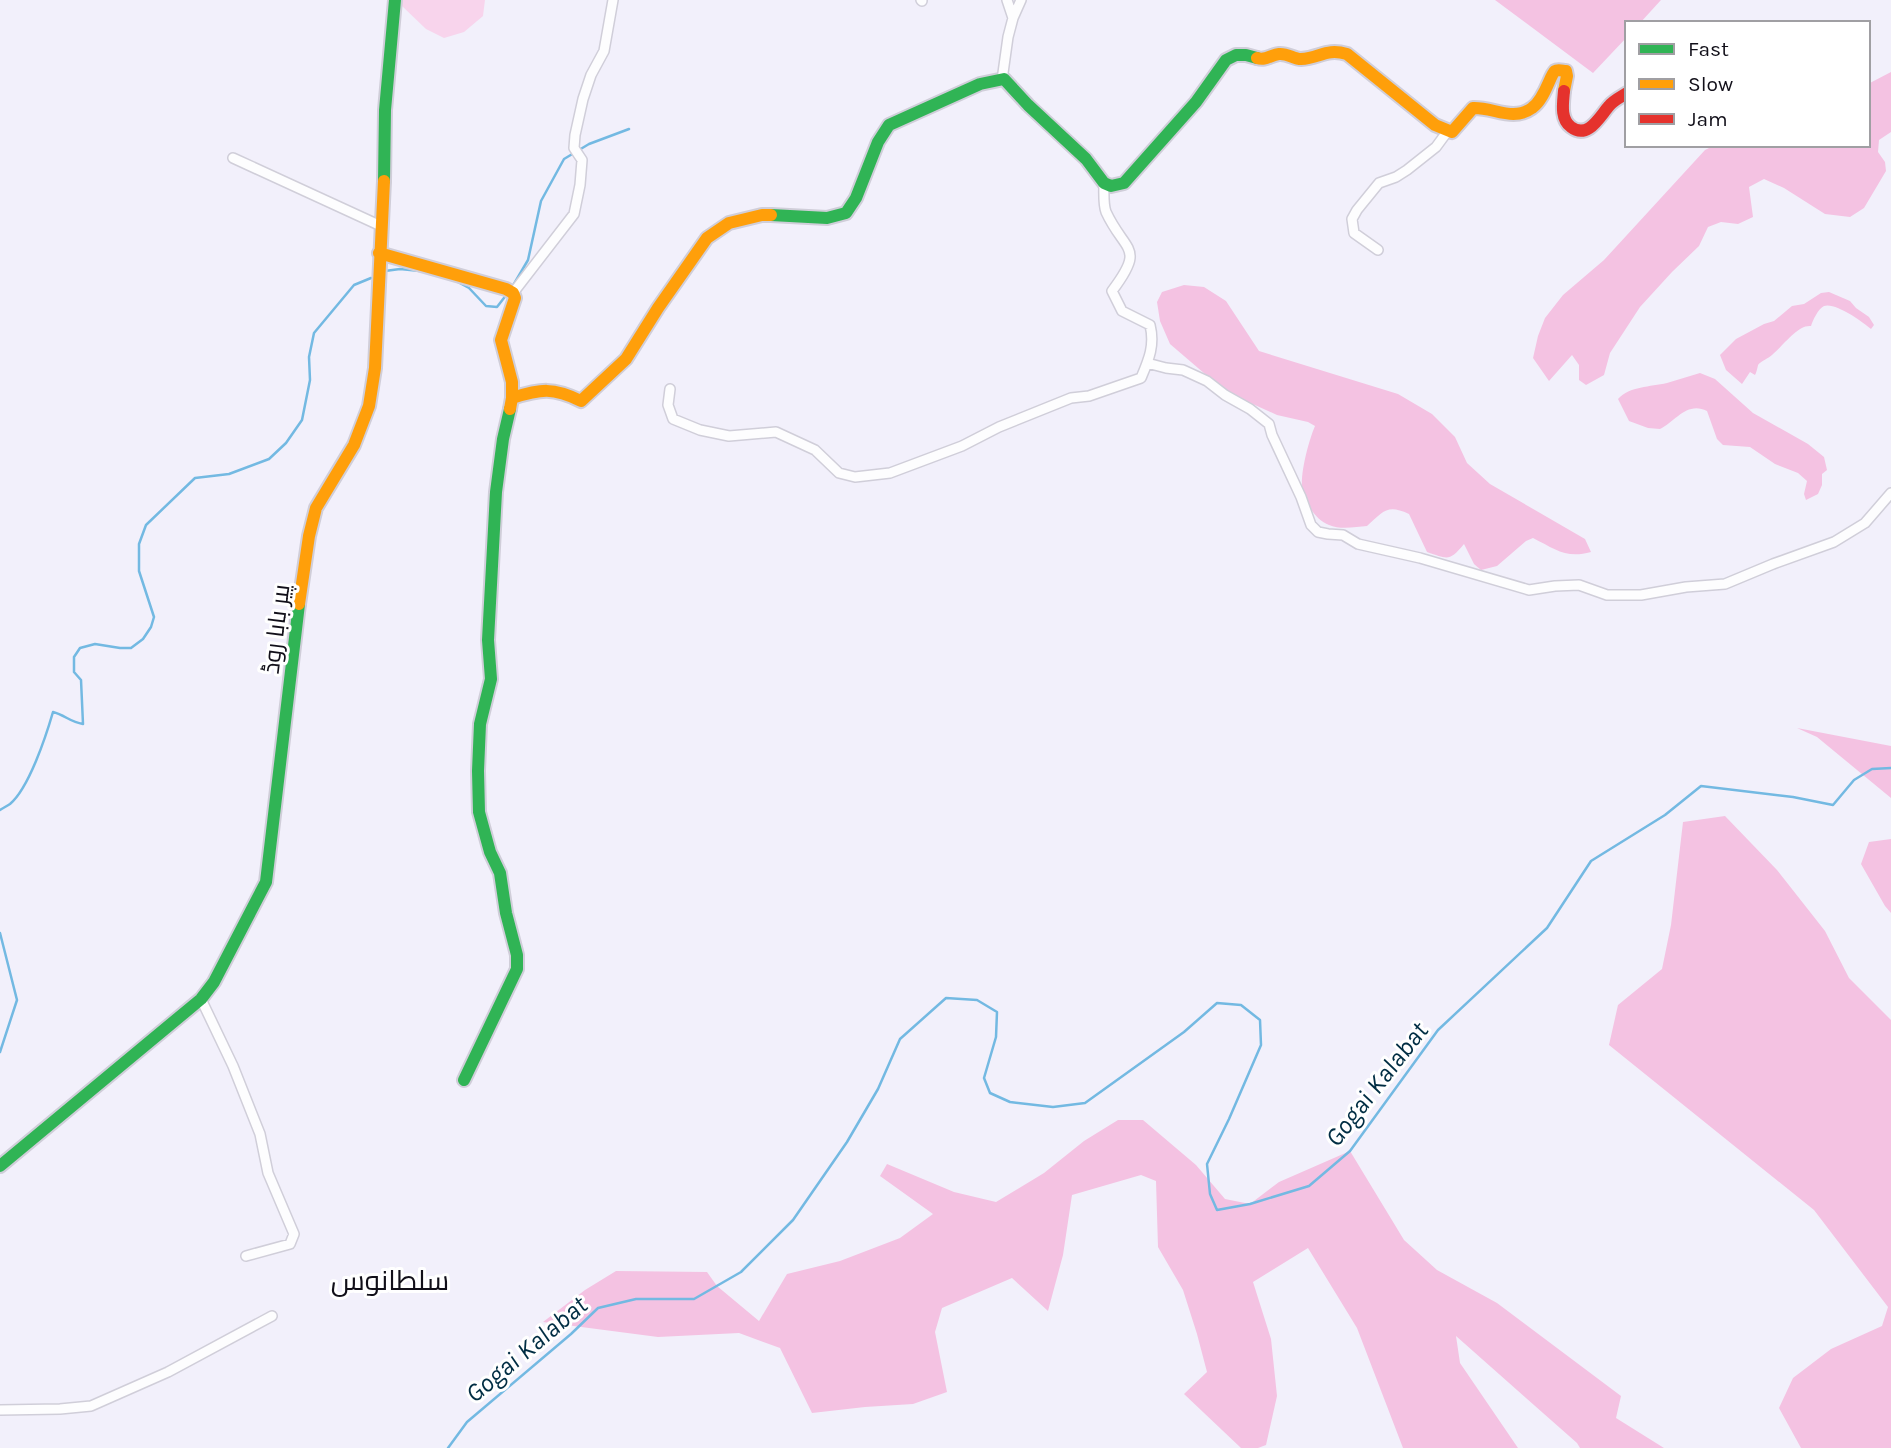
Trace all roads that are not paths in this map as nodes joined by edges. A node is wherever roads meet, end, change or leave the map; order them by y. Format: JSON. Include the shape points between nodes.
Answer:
{"nodes":[{"id":1,"x":395,"y":0,"type":"edge"},
{"id":2,"x":613,"y":0,"type":"edge"},
{"id":3,"x":1007,"y":0,"type":"edge"},
{"id":4,"x":1021,"y":0,"type":"edge"},
{"id":5,"x":1013,"y":18,"type":"junction"},
{"id":6,"x":1002,"y":80,"type":"junction"},
{"id":7,"x":1625,"y":94,"type":"edge"},
{"id":8,"x":1447,"y":132,"type":"junction"},
{"id":9,"x":233,"y":158,"type":"dead end"},
{"id":10,"x":1104,"y":183,"type":"junction"},
{"id":11,"x":381,"y":226,"type":"junction"},
{"id":12,"x":1378,"y":250,"type":"dead end"},
{"id":13,"x":379,"y":253,"type":"junction"},
{"id":14,"x":513,"y":293,"type":"junction"},
{"id":15,"x":1147,"y":363,"type":"junction"},
{"id":16,"x":670,"y":389,"type":"dead end"},
{"id":17,"x":512,"y":398,"type":"junction"},
{"id":18,"x":1891,"y":493,"type":"edge"},
{"id":19,"x":201,"y":999,"type":"junction"},
{"id":20,"x":464,"y":1080,"type":"dead end"},
{"id":21,"x":0,"y":1166,"type":"edge"},
{"id":22,"x":246,"y":1256,"type":"dead end"},
{"id":23,"x":272,"y":1316,"type":"dead end"},
{"id":24,"x":0,"y":1410,"type":"edge"}],
"edges":[{"from":1,"to":11,"type":"street","name":"پیر بابا روڈ"},
{"from":2,"to":14,"type":"street","via":[[604,51],[591,75],[575,135],[574,148],[582,160],[574,214]]},
{"from":3,"to":5,"type":"street"},
{"from":4,"to":5,"type":"street"},
{"from":5,"to":6,"type":"street"},
{"from":6,"to":10,"type":"street","via":[[1086,159]]},
{"from":6,"to":17,"type":"street","via":[[980,84],[889,125],[846,213],[827,218],[762,215],[729,223],[707,238],[626,359],[581,401],[543,389]]},
{"from":7,"to":8,"type":"street","via":[[1587,130],[1578,131],[1565,119],[1567,76],[1566,71],[1558,70],[1547,93],[1527,112],[1506,114],[1473,108]]},
{"from":8,"to":10,"type":"street","via":[[1346,54],[1336,51],[1300,59],[1277,54],[1262,60],[1236,55],[1226,60],[1196,102],[1124,183]]},
{"from":8,"to":12,"type":"street","via":[[1407,170],[1379,183],[1357,209],[1352,219],[1354,233]]},
{"from":9,"to":11,"type":"street"},
{"from":10,"to":15,"type":"street","via":[[1105,209],[1131,257],[1128,270],[1112,291],[1122,311],[1150,325],[1153,339]]},
{"from":11,"to":13,"type":"street","name":"پیر بابا روڈ"},
{"from":13,"to":14,"type":"street"},
{"from":13,"to":19,"type":"street","name":"پیر بابا روڈ","via":[[375,368],[369,406],[354,445],[316,508],[309,536],[266,882]]},
{"from":14,"to":17,"type":"street","via":[[501,340]]},
{"from":15,"to":16,"type":"street","via":[[1141,378],[1071,398],[890,473],[855,477],[839,473],[816,450],[776,432],[729,436],[673,419],[668,405]]},
{"from":15,"to":18,"type":"street","via":[[1183,370],[1207,381],[1269,424],[1318,532],[1343,535],[1358,544],[1529,590],[1579,585],[1607,595],[1641,595],[1725,584],[1834,542],[1865,523]]},
{"from":17,"to":20,"type":"street","via":[[496,492],[488,640],[491,680],[480,724],[478,771],[479,812],[500,873],[517,969]]},
{"from":19,"to":21,"type":"street","name":"پیر بابا روڈ"},
{"from":19,"to":22,"type":"street","via":[[260,1134],[268,1172],[294,1234],[290,1244]]},
{"from":23,"to":24,"type":"street","via":[[90,1406]]}]}
